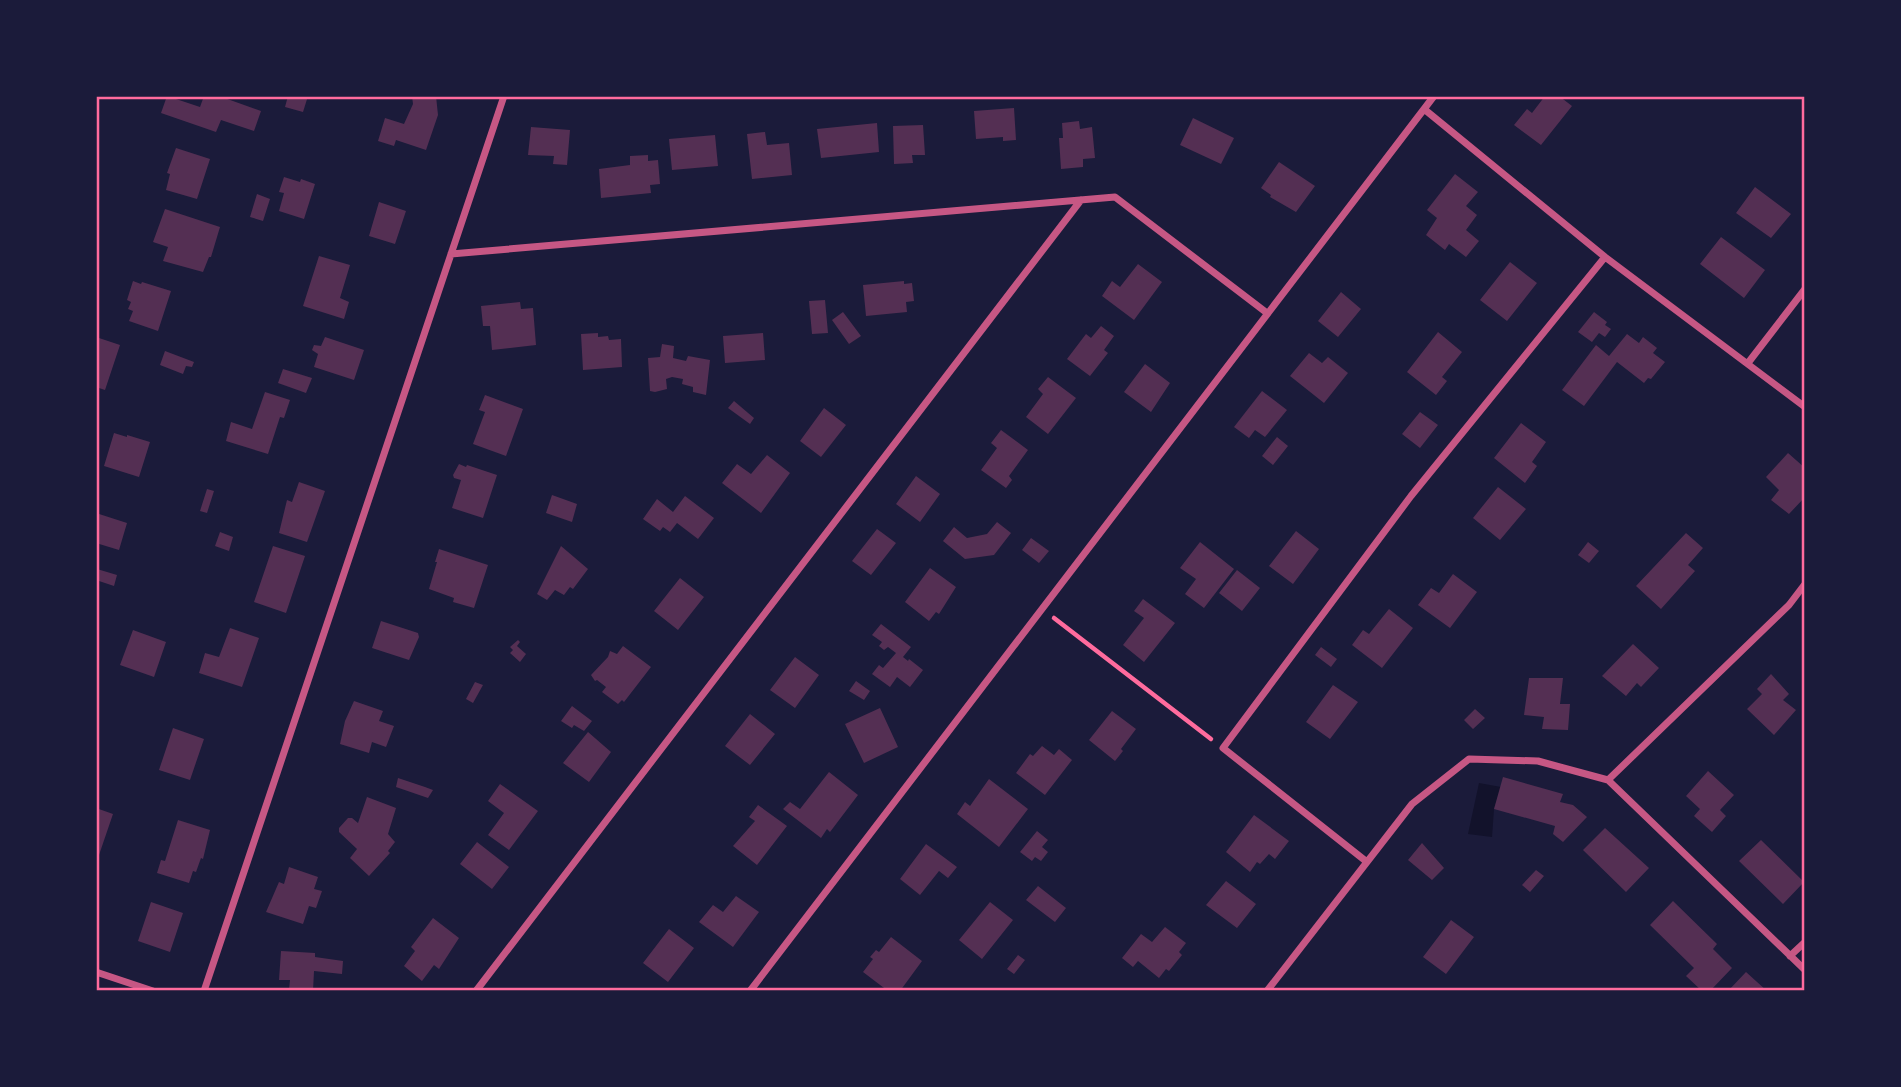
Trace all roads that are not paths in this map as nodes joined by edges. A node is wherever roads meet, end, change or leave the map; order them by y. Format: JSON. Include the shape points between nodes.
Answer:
{"nodes":[{"id":1,"x":504,"y":96,"type":"edge"},
{"id":2,"x":1434,"y":96,"type":"edge"},
{"id":3,"x":1424,"y":109,"type":"junction"},
{"id":4,"x":1081,"y":200,"type":"junction"},
{"id":5,"x":451,"y":254,"type":"junction"},
{"id":6,"x":1605,"y":257,"type":"junction"},
{"id":7,"x":1805,"y":289,"type":"edge"},
{"id":8,"x":1267,"y":313,"type":"junction"},
{"id":9,"x":1748,"y":363,"type":"junction"},
{"id":10,"x":1805,"y":407,"type":"edge"},
{"id":11,"x":1805,"y":584,"type":"edge"},
{"id":12,"x":1608,"y":780,"type":"junction"},
{"id":13,"x":1367,"y":862,"type":"junction"},
{"id":14,"x":1805,"y":942,"type":"edge"},
{"id":15,"x":1790,"y":956,"type":"junction"},
{"id":16,"x":1805,"y":970,"type":"edge"},
{"id":17,"x":96,"y":972,"type":"edge"},
{"id":18,"x":153,"y":991,"type":"edge"},
{"id":19,"x":204,"y":991,"type":"edge"},
{"id":20,"x":476,"y":991,"type":"edge"},
{"id":21,"x":750,"y":991,"type":"edge"},
{"id":22,"x":1267,"y":991,"type":"edge"}],
"edges":[{"from":1,"to":5,"type":"street"},
{"from":2,"to":3,"type":"street"},
{"from":3,"to":6,"type":"street"},
{"from":3,"to":8,"type":"street"},
{"from":4,"to":5,"type":"street"},
{"from":4,"to":8,"type":"street","via":[[1115,197]]},
{"from":4,"to":20,"type":"street"},
{"from":5,"to":19,"type":"street"},
{"from":6,"to":9,"type":"street"},
{"from":6,"to":13,"type":"street","via":[[1412,496],[1223,748]]},
{"from":7,"to":9,"type":"street"},
{"from":8,"to":21,"type":"street"},
{"from":9,"to":10,"type":"street"},
{"from":11,"to":12,"type":"street","via":[[1789,605]]},
{"from":12,"to":13,"type":"street","via":[[1538,761],[1469,759],[1412,804]]},
{"from":12,"to":15,"type":"street"},
{"from":13,"to":22,"type":"street"},
{"from":14,"to":15,"type":"street"},
{"from":15,"to":16,"type":"street"},
{"from":17,"to":18,"type":"street"}]}
